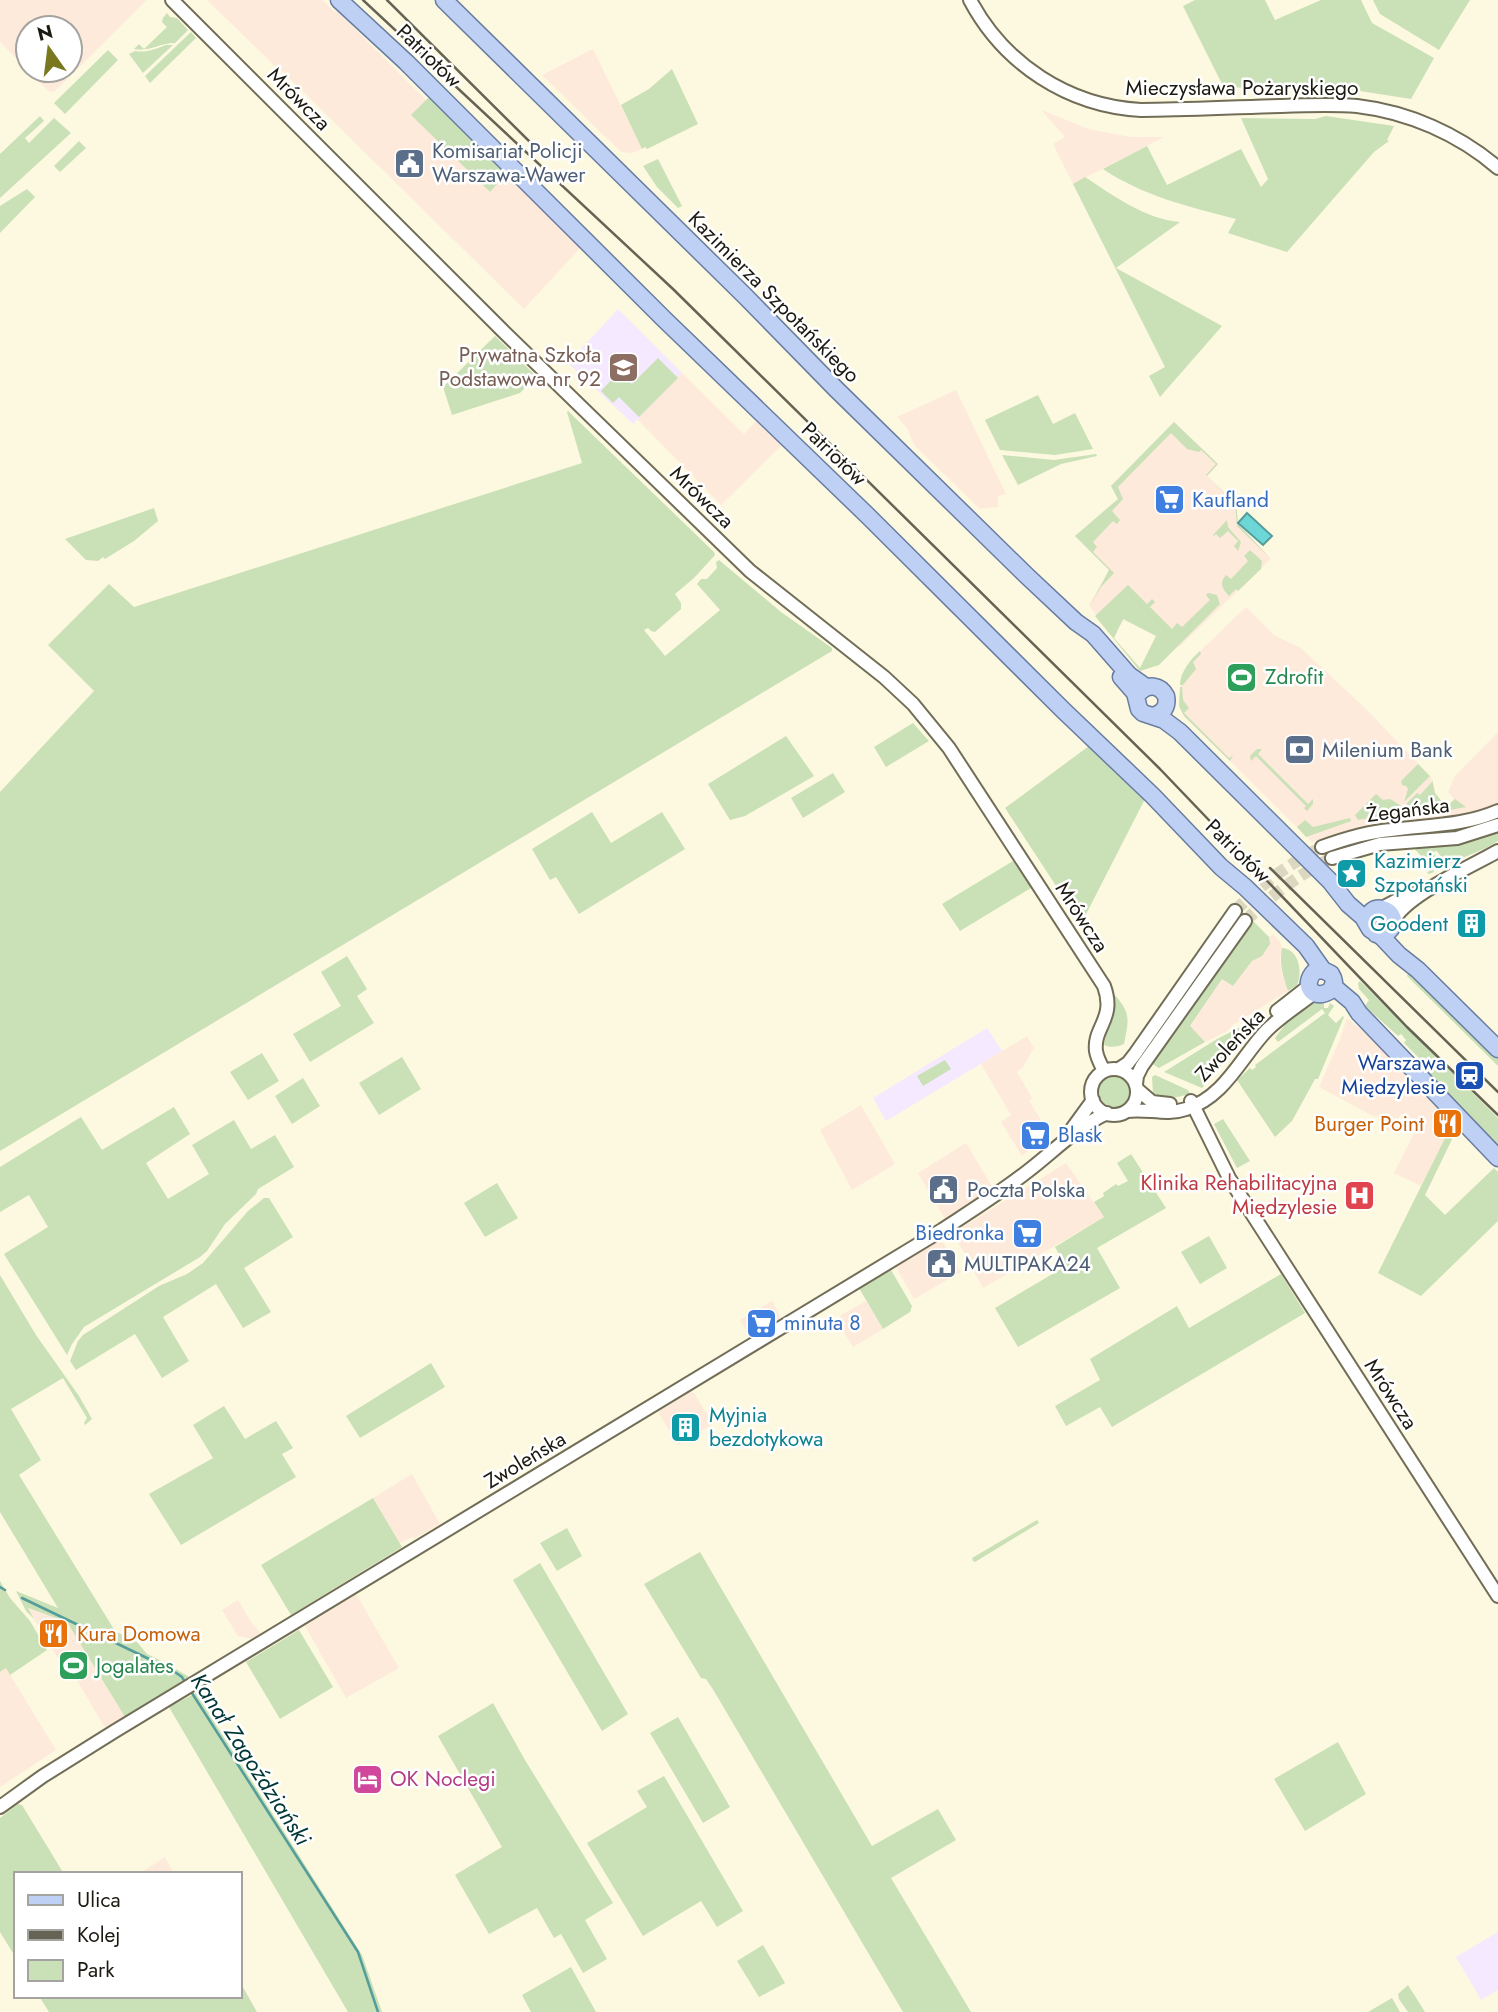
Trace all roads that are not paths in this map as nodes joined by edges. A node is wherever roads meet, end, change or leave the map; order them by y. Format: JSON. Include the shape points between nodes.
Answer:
{"nodes":[{"id":1,"x":172,"y":0,"type":"edge"},
{"id":2,"x":339,"y":0,"type":"edge"},
{"id":3,"x":444,"y":0,"type":"edge"},
{"id":4,"x":970,"y":0,"type":"edge"},
{"id":5,"x":1498,"y":168,"type":"edge"},
{"id":6,"x":1141,"y":692,"type":"junction"},
{"id":7,"x":1160,"y":712,"type":"junction"},
{"id":8,"x":1498,"y":811,"type":"edge"},
{"id":9,"x":1498,"y":825,"type":"edge"},
{"id":10,"x":1322,"y":847,"type":"tunnel mouth"},
{"id":11,"x":1498,"y":851,"type":"edge"},
{"id":12,"x":1332,"y":858,"type":"tunnel mouth"},
{"id":13,"x":1335,"y":887,"type":"junction"},
{"id":14,"x":1423,"y":893,"type":"junction"},
{"id":15,"x":1379,"y":909,"type":"junction"},
{"id":16,"x":1235,"y":911,"type":"tunnel mouth"},
{"id":17,"x":1245,"y":921,"type":"tunnel mouth"},
{"id":18,"x":1392,"y":923,"type":"junction"},
{"id":19,"x":1372,"y":929,"type":"junction"},
{"id":20,"x":1418,"y":970,"type":"junction"},
{"id":21,"x":1320,"y":984,"type":"junction"},
{"id":22,"x":1498,"y":1049,"type":"edge"},
{"id":23,"x":1119,"y":1069,"type":"junction"},
{"id":24,"x":1104,"y":1071,"type":"junction"},
{"id":25,"x":1137,"y":1086,"type":"junction"},
{"id":26,"x":1093,"y":1100,"type":"junction"},
{"id":27,"x":1192,"y":1104,"type":"junction"},
{"id":28,"x":1127,"y":1111,"type":"junction"},
{"id":29,"x":1107,"y":1113,"type":"junction"},
{"id":30,"x":1065,"y":1139,"type":"junction"},
{"id":31,"x":1498,"y":1158,"type":"edge"},
{"id":32,"x":1498,"y":1597,"type":"edge"},
{"id":33,"x":0,"y":1807,"type":"edge"}],
"edges":[{"from":1,"to":24,"type":"street","name":"Mrówcza","via":[[750,571],[884,677],[921,713],[949,748],[1104,986],[1108,1010],[1096,1045]]},
{"from":2,"to":21,"type":"main road","name":"Patriotów","via":[[1298,939]]},
{"from":3,"to":6,"type":"main road","name":"Kazimierza Szpotańskiego","via":[[1076,622],[1132,690]]},
{"from":4,"to":5,"type":"street","name":"Mieczysława Pożaryskiego","via":[[994,37],[1023,66],[1071,94],[1099,103],[1130,109],[1321,105],[1375,109],[1446,133]]},
{"from":6,"to":7,"type":"main road","via":[[1137,704],[1143,713]]},
{"from":6,"to":7,"type":"main road","via":[[1158,687],[1163,691],[1167,701]]},
{"from":7,"to":13,"type":"main road"},
{"from":8,"to":10,"type":"street","name":"Żegańska","via":[[1460,824],[1368,833]]},
{"from":9,"to":12,"type":"street","name":"Żegańska","via":[[1457,838],[1380,844]]},
{"from":11,"to":14,"type":"street"},
{"from":13,"to":15,"type":"main road"},
{"from":13,"to":19,"type":"main road"},
{"from":14,"to":15,"type":"street","via":[[1407,895]]},
{"from":14,"to":18,"type":"street","via":[[1401,909]]},
{"from":15,"to":18,"type":"main road","via":[[1389,913]]},
{"from":15,"to":19,"type":"main road","via":[[1370,913]]},
{"from":16,"to":23,"type":"street","via":[[1140,1048]]},
{"from":17,"to":25,"type":"street","via":[[1142,1066]]},
{"from":18,"to":19,"type":"main road","via":[[1386,933]]},
{"from":18,"to":20,"type":"main road"},
{"from":19,"to":20,"type":"main road"},
{"from":20,"to":22,"type":"main road"},
{"from":21,"to":27,"type":"street","name":"Zwoleńska","via":[[1262,1024],[1210,1089]]},
{"from":21,"to":31,"type":"main road","name":"Patriotów","via":[[1352,1002]]},
{"from":23,"to":24,"type":"street"},
{"from":23,"to":25,"type":"street"},
{"from":24,"to":26,"type":"street","via":[[1093,1083]]},
{"from":25,"to":27,"type":"street","name":"Zwoleńska","via":[[1158,1104]]},
{"from":25,"to":28,"type":"street","via":[[1135,1101]]},
{"from":26,"to":29,"type":"street"},
{"from":26,"to":30,"type":"street","name":"Zwoleńska"},
{"from":27,"to":28,"type":"street","name":"Zwoleńska","via":[[1186,1110]]},
{"from":27,"to":32,"type":"street","name":"Mrówcza","via":[[1229,1178]]},
{"from":28,"to":29,"type":"street"},
{"from":29,"to":30,"type":"street","name":"Zwoleńska"},
{"from":30,"to":33,"type":"street","name":"Zwoleńska","via":[[1003,1190],[942,1230],[52,1770]]}]}
